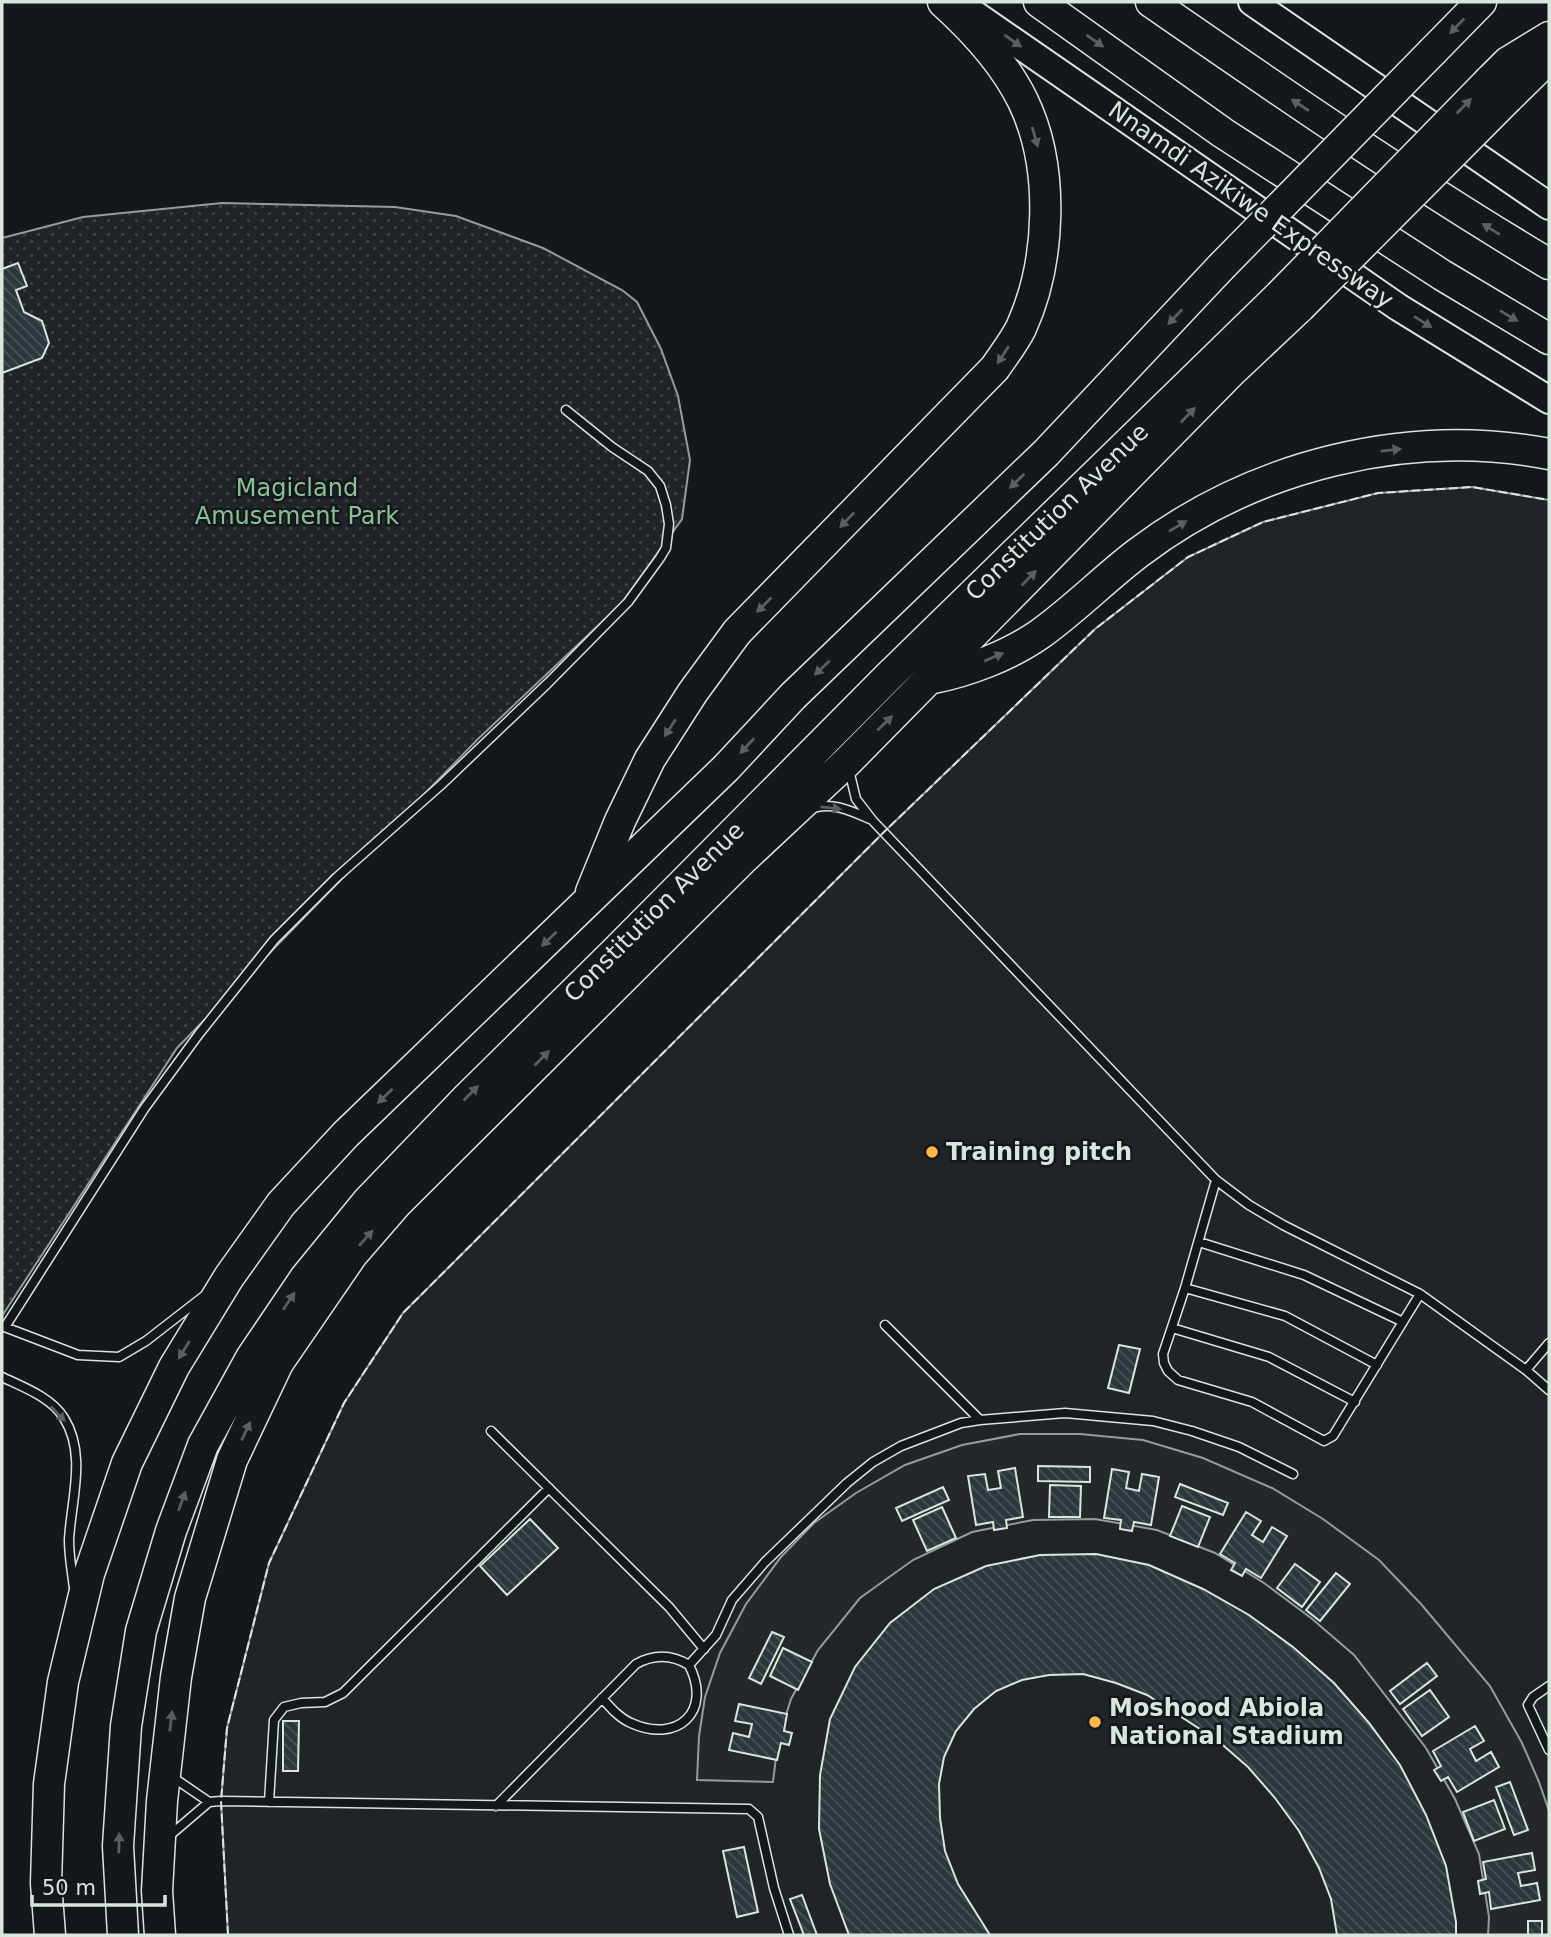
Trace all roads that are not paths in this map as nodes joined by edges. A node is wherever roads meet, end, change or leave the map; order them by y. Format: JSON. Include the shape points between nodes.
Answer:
{"nodes":[{"id":1,"x":943,"y":2,"type":"edge"},
{"id":2,"x":957,"y":2,"type":"edge"},
{"id":3,"x":1039,"y":2,"type":"edge"},
{"id":4,"x":1151,"y":2,"type":"edge"},
{"id":5,"x":1252,"y":2,"type":"edge"},
{"id":6,"x":1481,"y":2,"type":"edge"},
{"id":7,"x":1549,"y":37,"type":"edge"},
{"id":8,"x":1549,"y":58,"type":"edge"},
{"id":9,"x":1502,"y":80,"type":"junction"},
{"id":10,"x":1549,"y":206,"type":"edge"},
{"id":11,"x":1549,"y":264,"type":"edge"},
{"id":12,"x":1290,"y":301,"type":"junction"},
{"id":13,"x":1247,"y":327,"type":"junction"},
{"id":14,"x":1549,"y":339,"type":"edge"},
{"id":15,"x":1232,"y":371,"type":"junction"},
{"id":16,"x":1549,"y":400,"type":"edge"},
{"id":17,"x":566,"y":410,"type":"dead end"},
{"id":18,"x":1549,"y":454,"type":"edge"},
{"id":19,"x":921,"y":688,"type":"junction"},
{"id":20,"x":853,"y":755,"type":"junction"},
{"id":21,"x":789,"y":816,"type":"junction"},
{"id":22,"x":873,"y":821,"type":"junction"},
{"id":23,"x":587,"y":902,"type":"junction"},
{"id":24,"x":1216,"y":1180,"type":"junction"},
{"id":25,"x":1199,"y":1242,"type":"junction"},
{"id":26,"x":229,"y":1277,"type":"junction"},
{"id":27,"x":1185,"y":1288,"type":"junction"},
{"id":28,"x":1420,"y":1294,"type":"junction"},
{"id":29,"x":1403,"y":1322,"type":"junction"},
{"id":30,"x":885,"y":1325,"type":"dead end"},
{"id":31,"x":3,"y":1326,"type":"edge"},
{"id":32,"x":1172,"y":1328,"type":"junction"},
{"id":33,"x":1549,"y":1343,"type":"edge"},
{"id":34,"x":1377,"y":1365,"type":"junction"},
{"id":35,"x":1526,"y":1370,"type":"junction"},
{"id":36,"x":2,"y":1377,"type":"edge"},
{"id":37,"x":1549,"y":1390,"type":"edge"},
{"id":38,"x":1355,"y":1402,"type":"junction"},
{"id":39,"x":980,"y":1420,"type":"junction"},
{"id":40,"x":491,"y":1431,"type":"dead end"},
{"id":41,"x":232,"y":1460,"type":"junction"},
{"id":42,"x":1293,"y":1475,"type":"dead end"},
{"id":43,"x":549,"y":1488,"type":"junction"},
{"id":44,"x":77,"y":1624,"type":"junction"},
{"id":45,"x":141,"y":1631,"type":"junction"},
{"id":46,"x":704,"y":1649,"type":"junction"},
{"id":47,"x":689,"y":1665,"type":"junction"},
{"id":48,"x":1549,"y":1686,"type":"edge"},
{"id":49,"x":602,"y":1699,"type":"junction"},
{"id":50,"x":1549,"y":1749,"type":"edge"},
{"id":51,"x":165,"y":1773,"type":"junction"},
{"id":52,"x":209,"y":1802,"type":"junction"},
{"id":53,"x":269,"y":1802,"type":"junction"},
{"id":54,"x":496,"y":1806,"type":"junction"},
{"id":55,"x":159,"y":1844,"type":"junction"},
{"id":56,"x":157,"y":1891,"type":"junction"},
{"id":57,"x":50,"y":1935,"type":"edge"},
{"id":58,"x":123,"y":1935,"type":"edge"},
{"id":59,"x":146,"y":1935,"type":"edge"},
{"id":60,"x":160,"y":1935,"type":"edge"},
{"id":61,"x":789,"y":1935,"type":"edge"}],
"edges":[{"from":1,"to":23,"type":"highway","one_way":true,"via":[[976,32],[1002,68],[1023,101],[1037,142],[1045,241],[1021,329],[995,369],[737,632],[650,759]]},
{"from":2,"to":16,"type":"highway","name":"Nnamdi Azikiwe Expressway","one_way":true,"via":[[1398,307]]},
{"from":3,"to":14,"type":"highway","name":"Nnamdi Azikiwe Expressway","one_way":true,"via":[[1223,133]]},
{"from":11,"to":4,"type":"highway","one_way":true,"via":[[1288,97]]},
{"from":5,"to":10,"type":"highway"},
{"from":6,"to":23,"type":"highway","name":"Constitution Avenue","one_way":true,"bridge":true,"via":[[1046,453]]},
{"from":7,"to":9,"type":"highway"},
{"from":8,"to":9,"type":"highway"},
{"from":12,"to":9,"type":"highway","name":"Constitution Avenue","one_way":true,"bridge":true},
{"from":12,"to":13,"type":"highway","name":"Constitution Avenue"},
{"from":12,"to":15,"type":"highway"},
{"from":13,"to":15,"type":"highway"},
{"from":45,"to":13,"type":"highway","name":"Constitution Avenue","one_way":true,"via":[[203,1445],[251,1358],[304,1278],[367,1202],[833,731]]},
{"from":19,"to":15,"type":"highway","one_way":true},
{"from":17,"to":31,"type":"lane","via":[[648,471],[660,486],[669,524],[660,558],[628,602],[548,683],[274,940],[144,1109]]},
{"from":19,"to":18,"type":"highway","one_way":true,"via":[[1040,634],[1166,533],[1266,481],[1340,457],[1384,451],[1492,446]]},
{"from":20,"to":19,"type":"highway","one_way":true},
{"from":20,"to":21,"type":"highway"},
{"from":20,"to":22,"type":"lane","via":[[856,799]]},
{"from":21,"to":22,"type":"lane","one_way":true,"via":[[825,805]]},
{"from":41,"to":21,"type":"highway","one_way":true,"via":[[278,1363],[352,1255],[388,1212]]},
{"from":22,"to":24,"type":"lane"},
{"from":23,"to":26,"type":"highway","name":"Constitution Avenue","one_way":true,"via":[[346,1134],[281,1204]]},
{"from":24,"to":25,"type":"lane"},
{"from":24,"to":28,"type":"lane","via":[[1283,1225]]},
{"from":25,"to":27,"type":"lane"},
{"from":25,"to":29,"type":"lane","via":[[1304,1275]]},
{"from":26,"to":31,"type":"lane","via":[[119,1357],[78,1355]]},
{"from":26,"to":44,"type":"highway","name":"Constitution Avenue","one_way":true,"via":[[174,1367],[127,1463]]},
{"from":27,"to":32,"type":"lane"},
{"from":27,"to":34,"type":"lane","via":[[1285,1316]]},
{"from":28,"to":29,"type":"lane"},
{"from":28,"to":35,"type":"lane"},
{"from":29,"to":34,"type":"lane"},
{"from":30,"to":39,"type":"lane"},
{"from":32,"to":38,"type":"lane","via":[[1269,1357]]},
{"from":32,"to":38,"type":"lane","via":[[1163,1354],[1168,1371],[1178,1380],[1252,1402],[1324,1441],[1334,1436]]},
{"from":33,"to":35,"type":"lane"},
{"from":34,"to":38,"type":"lane"},
{"from":35,"to":37,"type":"lane"},
{"from":36,"to":44,"type":"lane","one_way":true,"via":[[36,1393],[63,1416],[76,1443],[69,1542]]},
{"from":39,"to":42,"type":"lane","via":[[1065,1413],[1153,1422],[1239,1447]]},
{"from":39,"to":46,"type":"lane","via":[[901,1446],[847,1483],[740,1590]]},
{"from":40,"to":43,"type":"lane"},
{"from":41,"to":45,"type":"highway"},
{"from":51,"to":41,"type":"highway","one_way":true,"via":[[190,1598]]},
{"from":43,"to":46,"type":"lane","via":[[669,1607]]},
{"from":43,"to":53,"type":"lane","via":[[343,1693],[325,1702],[284,1707],[274,1720]]},
{"from":44,"to":57,"type":"highway","name":"Constitution Avenue","via":[[63,1682],[49,1784],[46,1883]]},
{"from":58,"to":45,"type":"highway","name":"Constitution Avenue","one_way":true,"via":[[118,1846],[126,1726]]},
{"from":46,"to":47,"type":"lane"},
{"from":47,"to":49,"type":"lane","via":[[679,1658],[649,1657]]},
{"from":47,"to":49,"type":"lane","via":[[695,1677],[694,1708],[689,1720],[678,1727],[644,1728],[628,1722]]},
{"from":48,"to":50,"type":"lane","via":[[1528,1705]]},
{"from":49,"to":54,"type":"lane"},
{"from":51,"to":52,"type":"lane"},
{"from":51,"to":55,"type":"highway"},
{"from":52,"to":53,"type":"lane"},
{"from":52,"to":55,"type":"lane"},
{"from":53,"to":54,"type":"lane"},
{"from":54,"to":61,"type":"lane","via":[[749,1809],[758,1817]]},
{"from":55,"to":56,"type":"highway"},
{"from":56,"to":59,"type":"highway"},
{"from":56,"to":60,"type":"highway"}]}
